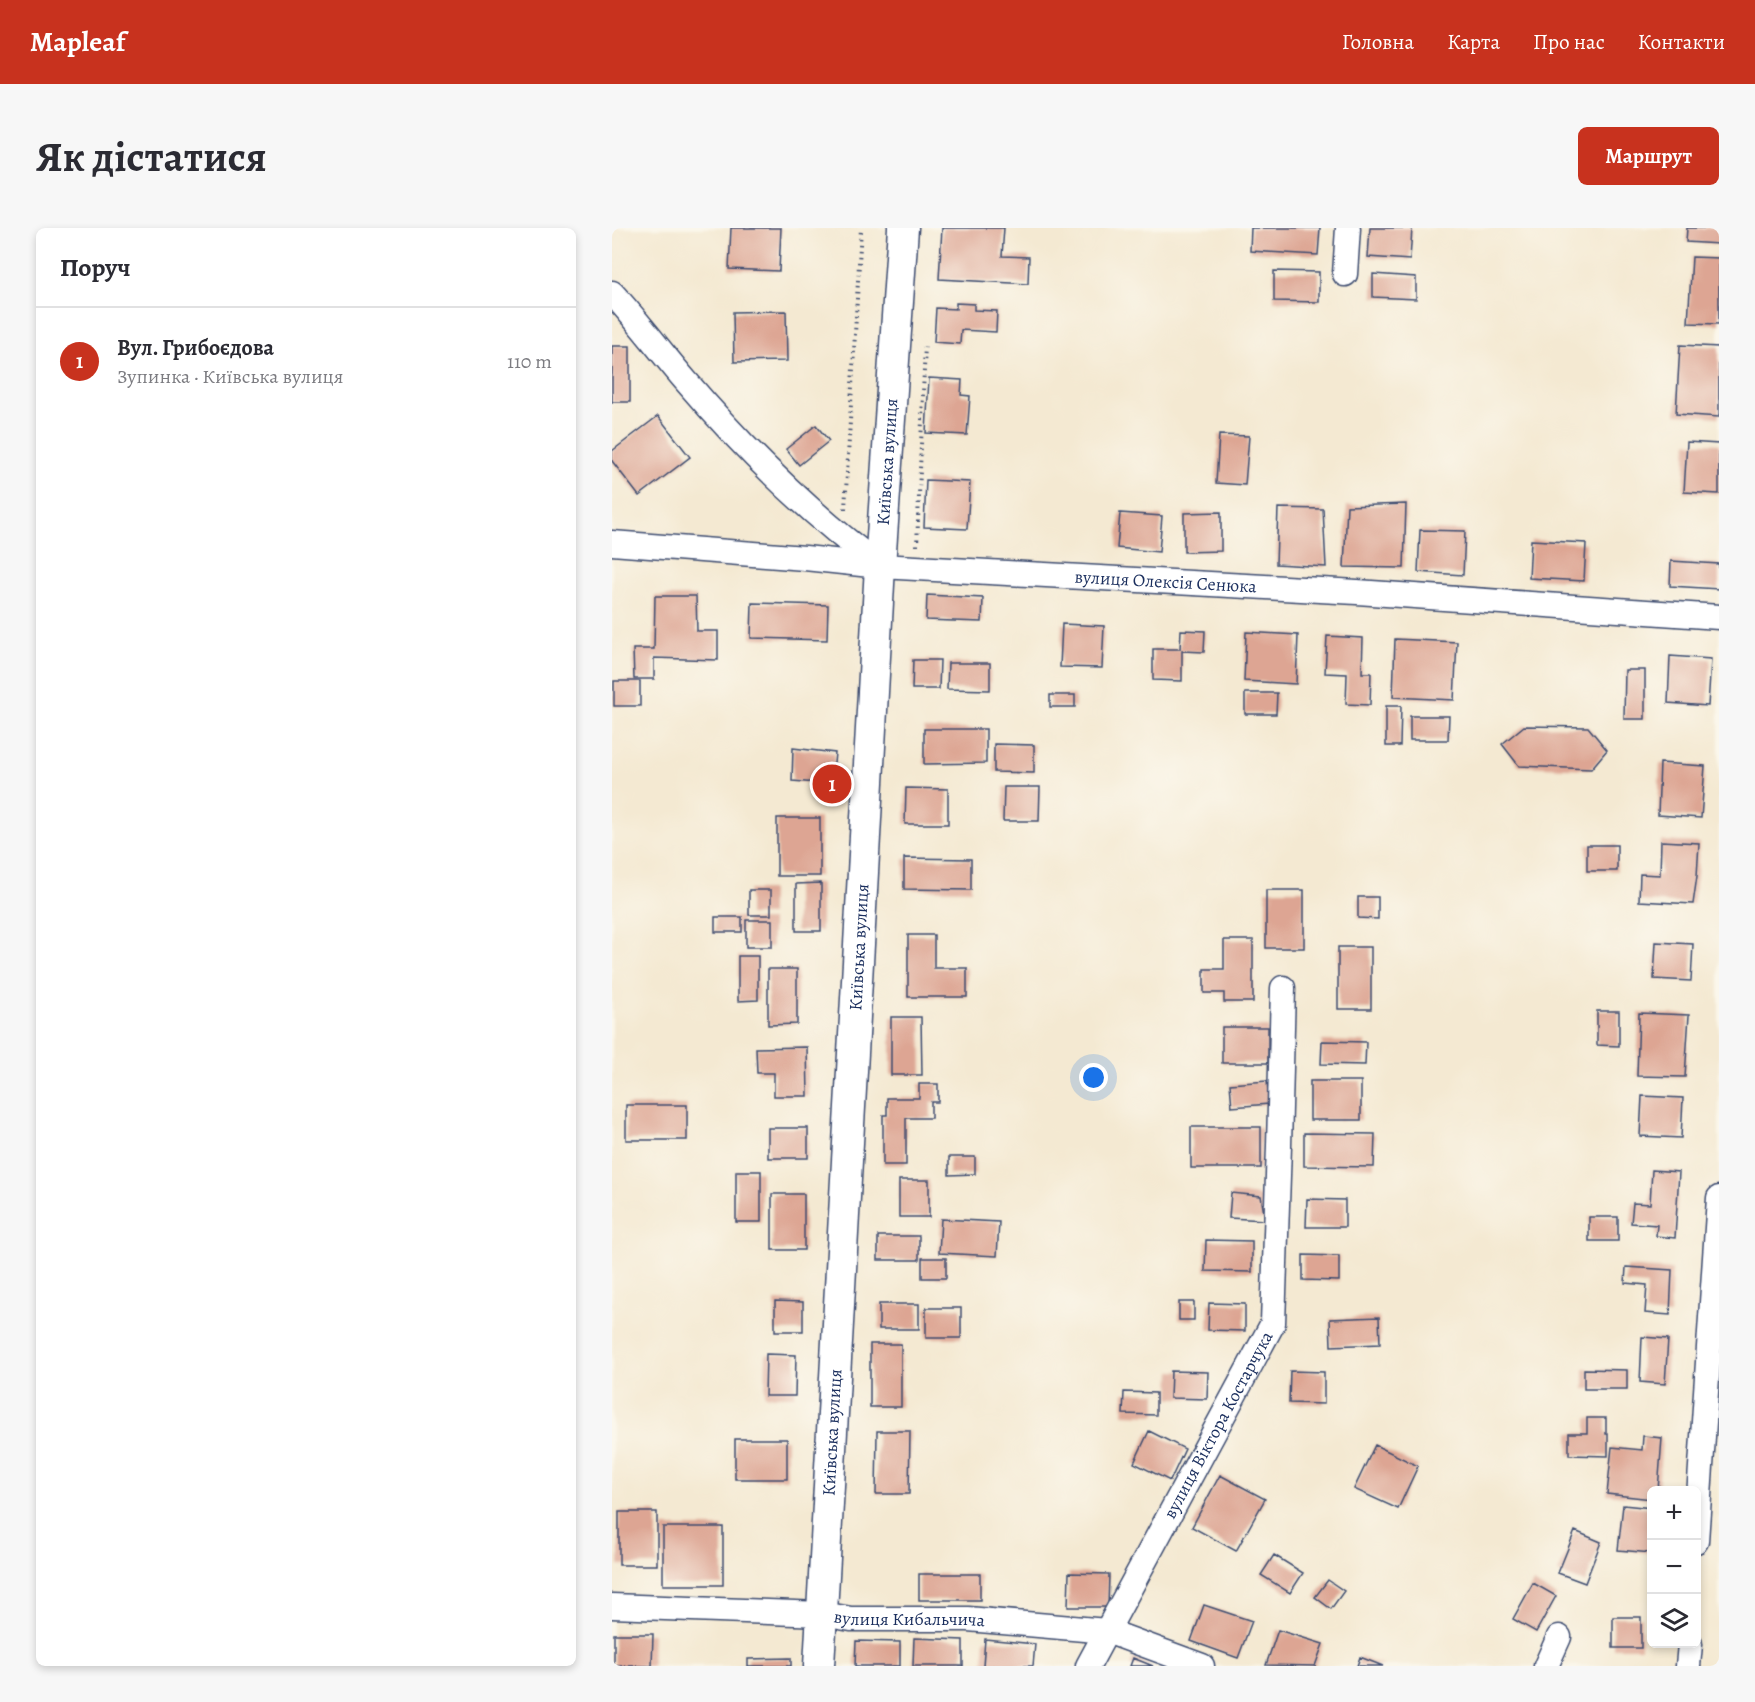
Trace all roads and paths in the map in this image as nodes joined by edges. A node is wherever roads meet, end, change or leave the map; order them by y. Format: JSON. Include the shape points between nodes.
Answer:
{"nodes":[{"id":1,"x":861,"y":228,"type":"edge"},
{"id":2,"x":903,"y":228,"type":"edge"},
{"id":3,"x":1348,"y":228,"type":"edge"},
{"id":4,"x":1345,"y":273,"type":"dead end"},
{"id":5,"x":612,"y":293,"type":"edge"},
{"id":6,"x":925,"y":334,"type":"dead end"},
{"id":7,"x":843,"y":537,"type":"junction"},
{"id":8,"x":612,"y":543,"type":"edge"},
{"id":9,"x":880,"y":566,"type":"junction"},
{"id":10,"x":916,"y":568,"type":"junction"},
{"id":11,"x":1719,"y":617,"type":"edge"},
{"id":12,"x":1283,"y":988,"type":"dead end"},
{"id":13,"x":1719,"y":1198,"type":"edge"},
{"id":14,"x":1696,"y":1540,"type":"edge"},
{"id":15,"x":612,"y":1606,"type":"edge"},
{"id":16,"x":822,"y":1614,"type":"junction"},
{"id":17,"x":1107,"y":1631,"type":"junction"},
{"id":18,"x":1559,"y":1637,"type":"dead end"},
{"id":19,"x":1690,"y":1648,"type":"edge"},
{"id":20,"x":819,"y":1666,"type":"edge"},
{"id":21,"x":1088,"y":1666,"type":"edge"},
{"id":22,"x":1202,"y":1666,"type":"edge"},
{"id":23,"x":1546,"y":1666,"type":"edge"},
{"id":24,"x":1688,"y":1666,"type":"edge"}],
"edges":[{"from":1,"to":7,"type":"path"},
{"from":2,"to":9,"type":"main road","name":"Київська вулиця"},
{"from":3,"to":4,"type":"street"},
{"from":5,"to":7,"type":"street","via":[[738,438]]},
{"from":6,"to":10,"type":"path"},
{"from":7,"to":9,"type":"street"},
{"from":8,"to":9,"type":"street","name":"вулиця Олексія Сенюка"},
{"from":9,"to":10,"type":"street","name":"вулиця Олексія Сенюка"},
{"from":9,"to":16,"type":"main road","name":"Київська вулиця"},
{"from":10,"to":11,"type":"street","name":"вулиця Олексія Сенюка","via":[[1345,591]]},
{"from":12,"to":17,"type":"street","name":"вулиця Віктора Костарчука","via":[[1273,1323]]},
{"from":13,"to":14,"type":"street"},
{"from":15,"to":16,"type":"street","name":"вулиця Кибальчича"},
{"from":16,"to":17,"type":"street","name":"вулиця Кибальчича","via":[[851,1619],[968,1619]]},
{"from":16,"to":20,"type":"main road","name":"Київська вулиця"},
{"from":17,"to":21,"type":"street","name":"вулиця Віктора Костарчука"},
{"from":17,"to":22,"type":"street","name":"вулиця Кибальчича"},
{"from":18,"to":23,"type":"street"},
{"from":19,"to":24,"type":"street"}]}
